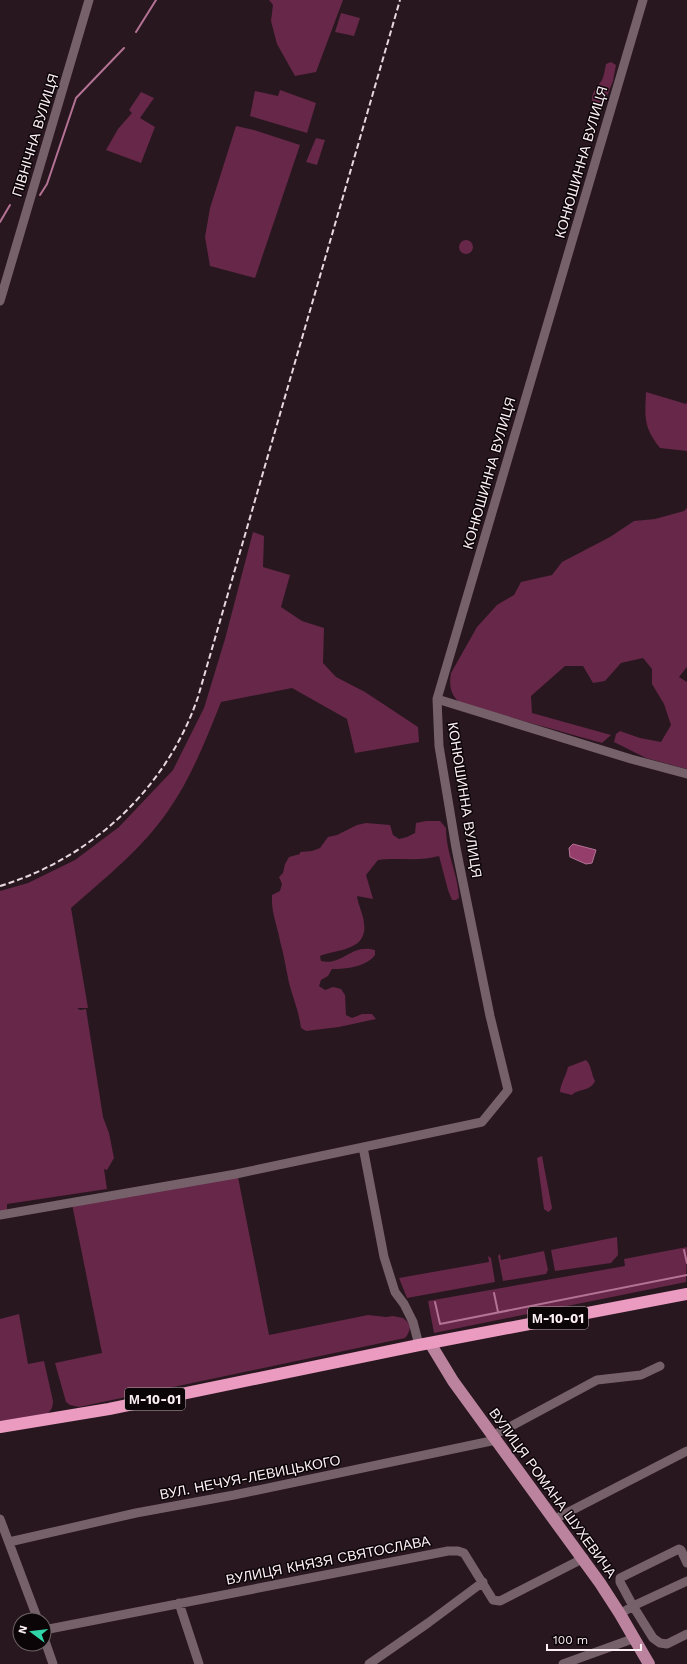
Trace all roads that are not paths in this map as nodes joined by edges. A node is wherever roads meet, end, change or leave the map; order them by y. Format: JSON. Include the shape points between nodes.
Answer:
{"nodes":[{"id":1,"x":89,"y":0,"type":"edge"},
{"id":2,"x":644,"y":0,"type":"edge"},
{"id":3,"x":0,"y":301,"type":"edge"},
{"id":4,"x":437,"y":699,"type":"junction"},
{"id":5,"x":687,"y":774,"type":"edge"},
{"id":6,"x":363,"y":1147,"type":"junction"},
{"id":7,"x":0,"y":1215,"type":"edge"},
{"id":8,"x":687,"y":1294,"type":"edge"},
{"id":9,"x":424,"y":1344,"type":"junction"},
{"id":10,"x":660,"y":1366,"type":"dead end"},
{"id":11,"x":0,"y":1427,"type":"edge"},
{"id":12,"x":495,"y":1438,"type":"junction"},
{"id":13,"x":687,"y":1451,"type":"edge"},
{"id":14,"x":0,"y":1519,"type":"edge"},
{"id":15,"x":555,"y":1520,"type":"junction"},
{"id":16,"x":9,"y":1542,"type":"junction"},
{"id":17,"x":584,"y":1558,"type":"junction"},
{"id":18,"x":687,"y":1563,"type":"edge"},
{"id":19,"x":687,"y":1581,"type":"edge"},
{"id":20,"x":483,"y":1582,"type":"junction"},
{"id":21,"x":179,"y":1603,"type":"junction"},
{"id":22,"x":633,"y":1606,"type":"junction"},
{"id":23,"x":35,"y":1612,"type":"edge"},
{"id":24,"x":620,"y":1614,"type":"junction"},
{"id":25,"x":52,"y":1628,"type":"edge"},
{"id":26,"x":687,"y":1634,"type":"edge"},
{"id":27,"x":635,"y":1638,"type":"junction"},
{"id":28,"x":49,"y":1652,"type":"edge"},
{"id":29,"x":53,"y":1664,"type":"edge"},
{"id":30,"x":199,"y":1664,"type":"edge"},
{"id":31,"x":369,"y":1664,"type":"edge"},
{"id":32,"x":563,"y":1664,"type":"edge"},
{"id":33,"x":649,"y":1664,"type":"edge"}],
"edges":[{"from":1,"to":3,"type":"street","name":"ПІВНІЧНА ВУЛИЦЯ"},
{"from":2,"to":4,"type":"street","name":"КОНЮШИННА ВУЛИЦЯ"},
{"from":4,"to":5,"type":"street"},
{"from":4,"to":6,"type":"street","name":"КОНЮШИННА ВУЛИЦЯ","via":[[439,746],[456,848],[490,1016],[508,1090],[482,1122]]},
{"from":6,"to":7,"type":"street","via":[[236,1174]]},
{"from":6,"to":9,"type":"street","via":[[384,1257],[395,1292],[404,1304]]},
{"from":8,"to":9,"type":"highway","number":"М-10-01"},
{"from":9,"to":11,"type":"highway","number":"М-10-01","via":[[117,1407]]},
{"from":9,"to":12,"type":"main road","name":"ВУЛИЦЯ РОМАНА ШУХЕВИЧА"},
{"from":10,"to":12,"type":"street","name":"ВУЛ. НЕЧУЯ-ЛЕВИЦЬКОГО","via":[[641,1375],[597,1380]]},
{"from":12,"to":15,"type":"main road","name":"ВУЛИЦЯ РОМАНА ШУХЕВИЧА"},
{"from":12,"to":16,"type":"street","name":"ВУЛ. НЕЧУЯ-ЛЕВИЦЬКОГО"},
{"from":13,"to":15,"type":"street"},
{"from":14,"to":16,"type":"street"},
{"from":15,"to":17,"type":"main road","name":"ВУЛИЦЯ РОМАНА ШУХЕВИЧА"},
{"from":16,"to":23,"type":"street"},
{"from":17,"to":20,"type":"street","name":"ВУЛИЦЯ КНЯЗЯ СВЯТОСЛАВА","via":[[500,1601],[493,1600]]},
{"from":17,"to":24,"type":"main road","name":"ВУЛИЦЯ РОМАНА ШУХЕВИЧА"},
{"from":18,"to":22,"type":"street","via":[[679,1549],[620,1578]]},
{"from":19,"to":22,"type":"street"},
{"from":20,"to":21,"type":"street","name":"ВУЛИЦЯ КНЯЗЯ СВЯТОСЛАВА","via":[[464,1553],[448,1551]]},
{"from":20,"to":31,"type":"street"},
{"from":21,"to":25,"type":"street","name":"ВУЛИЦЯ КНЯЗЯ СВЯТОСЛАВА"},
{"from":21,"to":30,"type":"street"},
{"from":22,"to":24,"type":"street"},
{"from":22,"to":26,"type":"street","via":[[653,1638],[660,1643],[667,1644]]},
{"from":24,"to":27,"type":"main road","name":"ВУЛИЦЯ РОМАНА ШУХЕВИЧА"},
{"from":27,"to":32,"type":"street"},
{"from":27,"to":33,"type":"main road","name":"ВУЛИЦЯ РОМАНА ШУХЕВИЧА"},
{"from":28,"to":29,"type":"street"}]}
